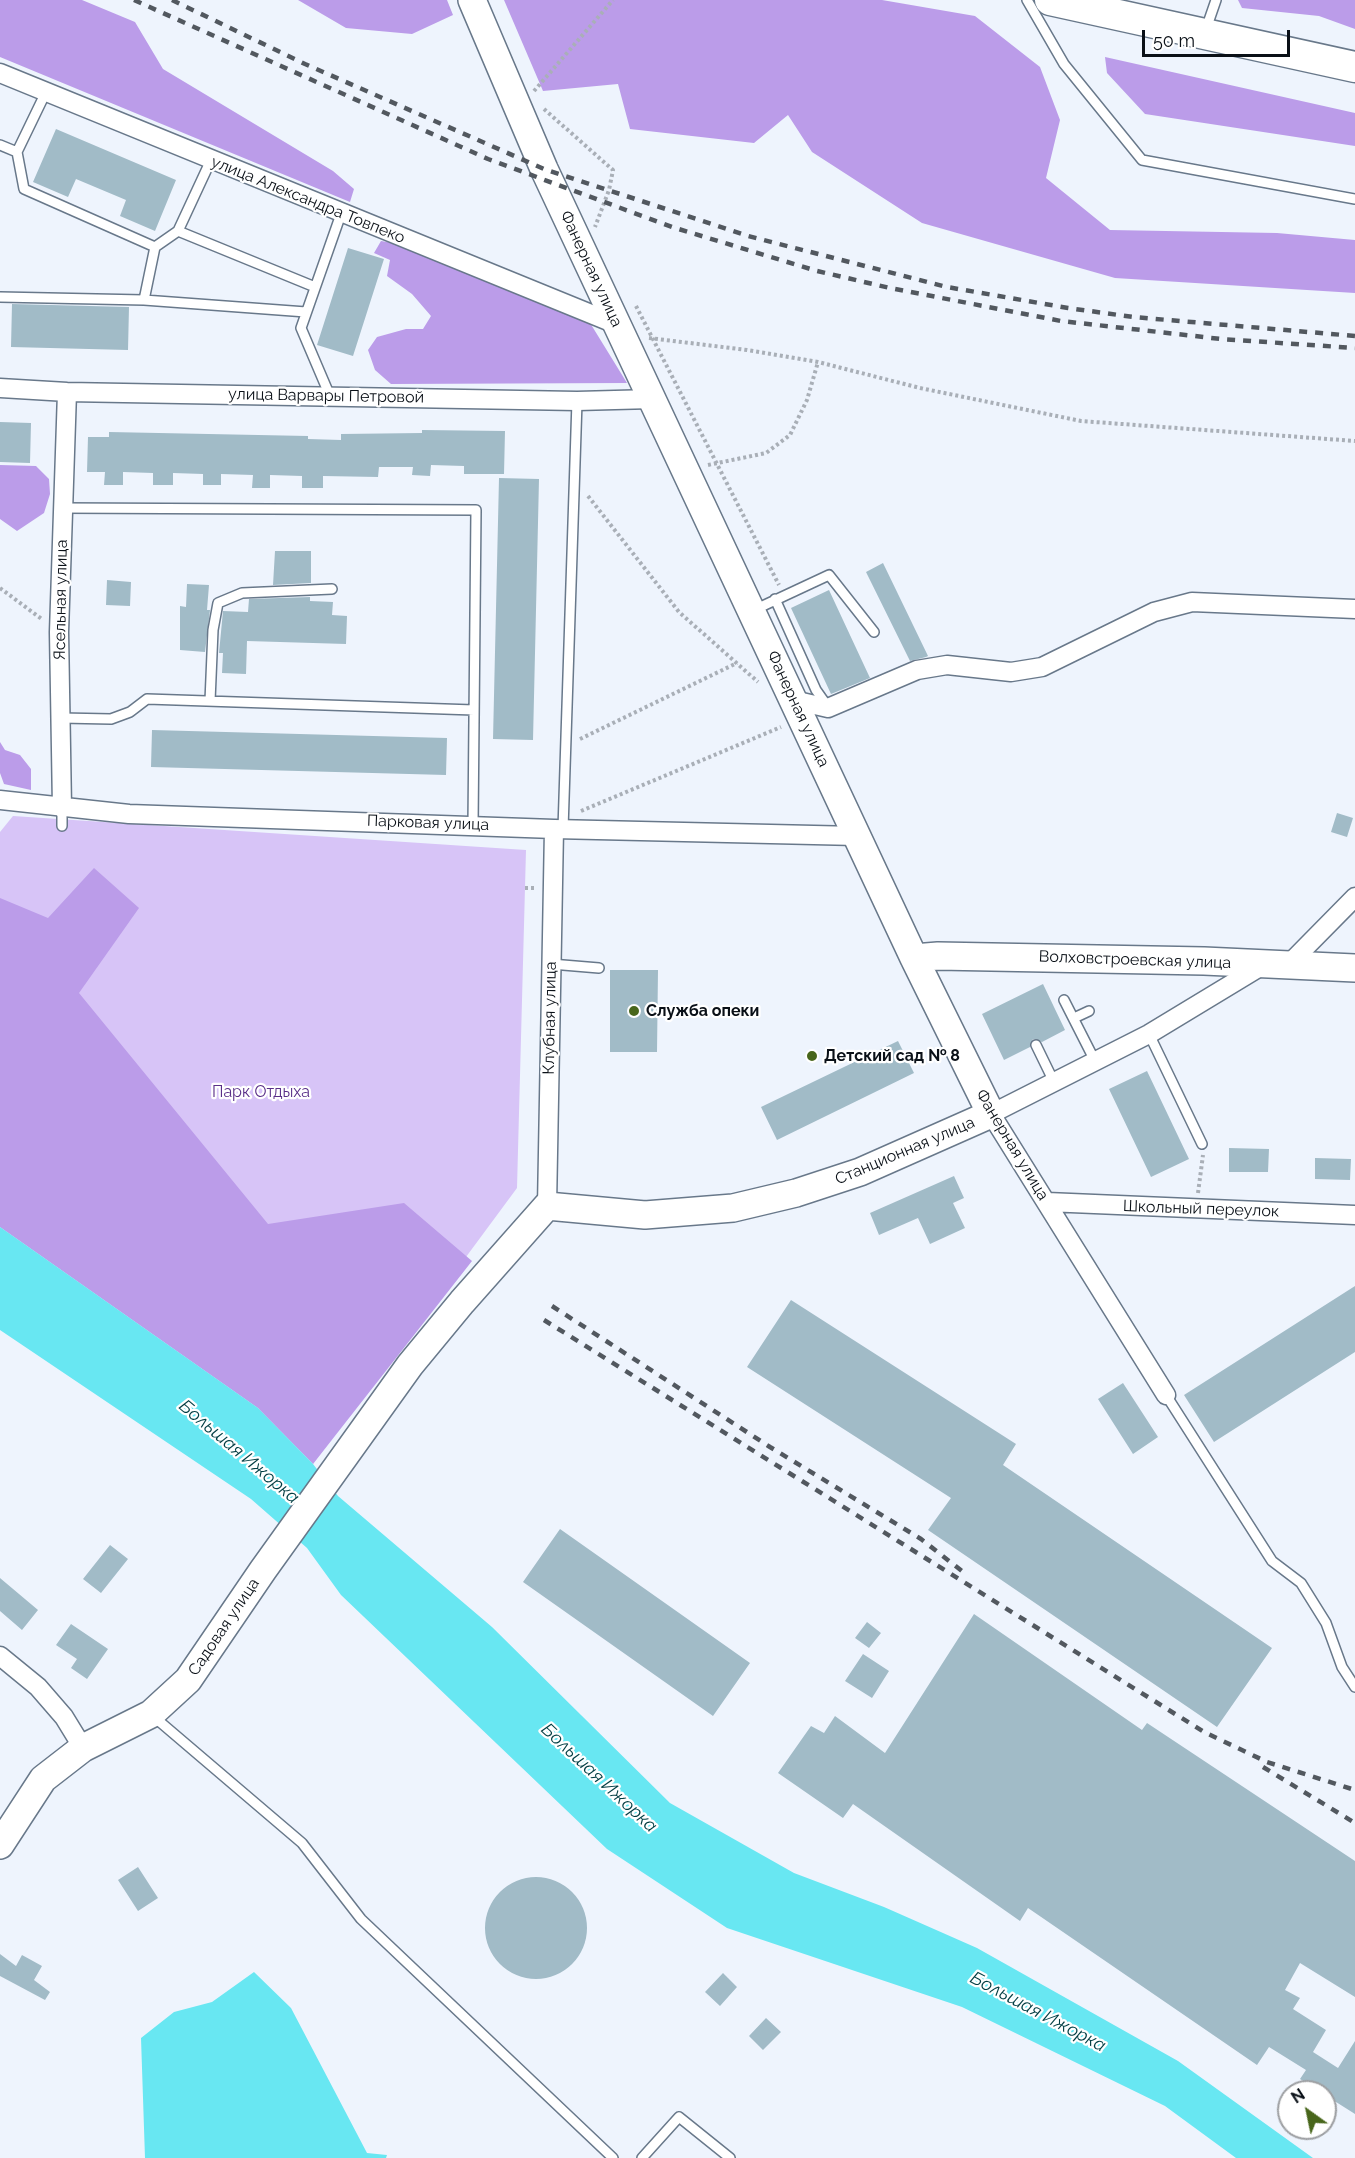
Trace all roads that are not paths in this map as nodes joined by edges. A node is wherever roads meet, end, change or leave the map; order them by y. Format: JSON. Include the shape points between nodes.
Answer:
{"nodes":[{"id":1,"x":472,"y":0,"type":"edge"},
{"id":2,"x":1027,"y":0,"type":"edge"},
{"id":3,"x":1050,"y":0,"type":"edge"},
{"id":4,"x":1216,"y":0,"type":"edge"},
{"id":5,"x":1204,"y":34,"type":"junction"},
{"id":6,"x":1355,"y":67,"type":"edge"},
{"id":7,"x":0,"y":73,"type":"edge"},
{"id":8,"x":46,"y":92,"type":"junction"},
{"id":9,"x":0,"y":145,"type":"edge"},
{"id":10,"x":17,"y":152,"type":"junction"},
{"id":11,"x":211,"y":160,"type":"junction"},
{"id":12,"x":1355,"y":199,"type":"edge"},
{"id":13,"x":340,"y":214,"type":"junction"},
{"id":14,"x":178,"y":231,"type":"junction"},
{"id":15,"x":155,"y":247,"type":"junction"},
{"id":16,"x":315,"y":287,"type":"junction"},
{"id":17,"x":0,"y":297,"type":"edge"},
{"id":18,"x":144,"y":300,"type":"junction"},
{"id":19,"x":306,"y":312,"type":"junction"},
{"id":20,"x":618,"y":325,"type":"junction"},
{"id":21,"x":2,"y":385,"type":"edge"},
{"id":22,"x":67,"y":392,"type":"junction"},
{"id":23,"x":330,"y":396,"type":"junction"},
{"id":24,"x":653,"y":399,"type":"junction"},
{"id":25,"x":577,"y":401,"type":"junction"},
{"id":26,"x":62,"y":507,"type":"junction"},
{"id":27,"x":332,"y":589,"type":"dead end"},
{"id":28,"x":770,"y":602,"type":"junction"},
{"id":29,"x":1355,"y":609,"type":"edge"},
{"id":30,"x":874,"y":632,"type":"dead end"},
{"id":31,"x":803,"y":700,"type":"junction"},
{"id":32,"x":210,"y":701,"type":"junction"},
{"id":33,"x":828,"y":708,"type":"junction"},
{"id":34,"x":474,"y":710,"type":"junction"},
{"id":35,"x":61,"y":718,"type":"junction"},
{"id":36,"x":0,"y":800,"type":"edge"},
{"id":37,"x":62,"y":817,"type":"junction"},
{"id":38,"x":474,"y":825,"type":"junction"},
{"id":39,"x":560,"y":825,"type":"junction"},
{"id":40,"x":857,"y":836,"type":"junction"},
{"id":41,"x":1355,"y":897,"type":"edge"},
{"id":42,"x":914,"y":958,"type":"junction"},
{"id":43,"x":551,"y":964,"type":"junction"},
{"id":44,"x":1276,"y":965,"type":"junction"},
{"id":45,"x":599,"y":968,"type":"dead end"},
{"id":46,"x":1355,"y":968,"type":"edge"},
{"id":47,"x":1064,"y":1000,"type":"dead end"},
{"id":48,"x":1089,"y":1011,"type":"dead end"},
{"id":49,"x":1074,"y":1018,"type":"junction"},
{"id":50,"x":1149,"y":1034,"type":"junction"},
{"id":51,"x":1036,"y":1045,"type":"dead end"},
{"id":52,"x":1095,"y":1061,"type":"junction"},
{"id":53,"x":1054,"y":1082,"type":"junction"},
{"id":54,"x":991,"y":1114,"type":"junction"},
{"id":55,"x":1202,"y":1144,"type":"road end"},
{"id":56,"x":1047,"y":1202,"type":"junction"},
{"id":57,"x":547,"y":1206,"type":"junction"},
{"id":58,"x":1355,"y":1215,"type":"edge"},
{"id":59,"x":1166,"y":1395,"type":"joint"},
{"id":60,"x":0,"y":1656,"type":"edge"},
{"id":61,"x":1355,"y":1687,"type":"edge"},
{"id":62,"x":151,"y":1714,"type":"junction"},
{"id":63,"x":83,"y":1748,"type":"junction"},
{"id":64,"x":0,"y":1845,"type":"edge"},
{"id":65,"x":613,"y":2158,"type":"edge"},
{"id":66,"x":642,"y":2158,"type":"edge"},
{"id":67,"x":730,"y":2158,"type":"edge"}],
"edges":[{"from":1,"to":20,"type":"street","name":"Фанерная улица","via":[[544,169]]},
{"from":2,"to":12,"type":"lane","via":[[1064,64],[1142,160]]},
{"from":3,"to":5,"type":"main road"},
{"from":4,"to":5,"type":"lane"},
{"from":5,"to":6,"type":"main road"},
{"from":7,"to":8,"type":"street","name":"улица Александра Товпеко"},
{"from":8,"to":10,"type":"lane"},
{"from":8,"to":11,"type":"street","name":"улица Александра Товпеко"},
{"from":9,"to":10,"type":"lane"},
{"from":10,"to":15,"type":"lane","via":[[24,189]]},
{"from":11,"to":13,"type":"street","name":"улица Александра Товпеко"},
{"from":11,"to":14,"type":"lane"},
{"from":13,"to":16,"type":"lane"},
{"from":13,"to":20,"type":"street","name":"улица Александра Товпеко"},
{"from":14,"to":15,"type":"lane"},
{"from":14,"to":16,"type":"lane"},
{"from":15,"to":18,"type":"lane"},
{"from":16,"to":19,"type":"lane"},
{"from":17,"to":18,"type":"lane"},
{"from":18,"to":19,"type":"lane"},
{"from":19,"to":23,"type":"lane","via":[[301,328]]},
{"from":20,"to":24,"type":"street","name":"Фанерная улица"},
{"from":21,"to":22,"type":"street","name":"улица Варвары Петровой"},
{"from":22,"to":23,"type":"street","name":"улица Варвары Петровой"},
{"from":22,"to":26,"type":"street","name":"Ясельная улица"},
{"from":23,"to":25,"type":"street","name":"улица Варвары Петровой"},
{"from":24,"to":25,"type":"street","name":"улица Варвары Петровой"},
{"from":24,"to":28,"type":"street","name":"Фанерная улица","via":[[686,470]]},
{"from":25,"to":39,"type":"lane"},
{"from":26,"to":34,"type":"lane","via":[[476,510]]},
{"from":26,"to":35,"type":"street","name":"Ясельная улица"},
{"from":27,"to":32,"type":"lane","via":[[242,593],[218,603]]},
{"from":28,"to":30,"type":"lane","via":[[829,575]]},
{"from":28,"to":31,"type":"street","name":"Фанерная улица"},
{"from":29,"to":33,"type":"street","via":[[1192,602],[1155,612],[1042,667],[1011,672],[946,665],[917,670]]},
{"from":31,"to":33,"type":"street"},
{"from":31,"to":33,"type":"lane"},
{"from":31,"to":40,"type":"street","name":"Фанерная улица"},
{"from":32,"to":34,"type":"lane"},
{"from":32,"to":35,"type":"lane","via":[[147,699],[130,712],[111,719]]},
{"from":34,"to":38,"type":"lane"},
{"from":35,"to":37,"type":"street","name":"Ясельная улица"},
{"from":36,"to":37,"type":"street","name":"Парковая улица"},
{"from":37,"to":38,"type":"street","name":"Парковая улица","via":[[129,814]]},
{"from":38,"to":39,"type":"street","name":"Парковая улица"},
{"from":39,"to":40,"type":"street","name":"Парковая улица"},
{"from":39,"to":43,"type":"street","name":"Клубная улица"},
{"from":40,"to":42,"type":"street","name":"Фанерная улица"},
{"from":41,"to":44,"type":"street","name":"Станционная улица"},
{"from":42,"to":44,"type":"street","name":"Волховстроевская улица"},
{"from":42,"to":54,"type":"street","name":"Фанерная улица"},
{"from":43,"to":45,"type":"lane"},
{"from":43,"to":57,"type":"street","name":"Клубная улица"},
{"from":44,"to":46,"type":"street","name":"Волховстроевская улица"},
{"from":44,"to":50,"type":"street","name":"Станционная улица"},
{"from":47,"to":49,"type":"lane"},
{"from":48,"to":49,"type":"lane"},
{"from":49,"to":52,"type":"lane"},
{"from":50,"to":52,"type":"street","name":"Станционная улица"},
{"from":50,"to":55,"type":"lane"},
{"from":51,"to":53,"type":"lane"},
{"from":52,"to":53,"type":"street","name":"Станционная улица"},
{"from":53,"to":54,"type":"street","name":"Станционная улица"},
{"from":54,"to":56,"type":"street","name":"Фанерная улица"},
{"from":54,"to":57,"type":"street","name":"Станционная улица","via":[[860,1172],[733,1208],[645,1215]]},
{"from":56,"to":58,"type":"street","name":"Школьный переулок"},
{"from":56,"to":59,"type":"street","name":"Фанерная улица"},
{"from":57,"to":62,"type":"street","name":"Садовая улица","via":[[411,1365],[189,1680]]},
{"from":59,"to":61,"type":"lane","via":[[1272,1561],[1301,1583],[1326,1623],[1342,1667]]},
{"from":60,"to":63,"type":"street","via":[[38,1687],[64,1717]]},
{"from":62,"to":63,"type":"street","name":"Садовая улица"},
{"from":62,"to":65,"type":"lane","via":[[302,1843],[361,1918]]},
{"from":63,"to":64,"type":"street","name":"Садовая улица","via":[[43,1779]]},
{"from":66,"to":67,"type":"lane","via":[[679,2117]]}]}
